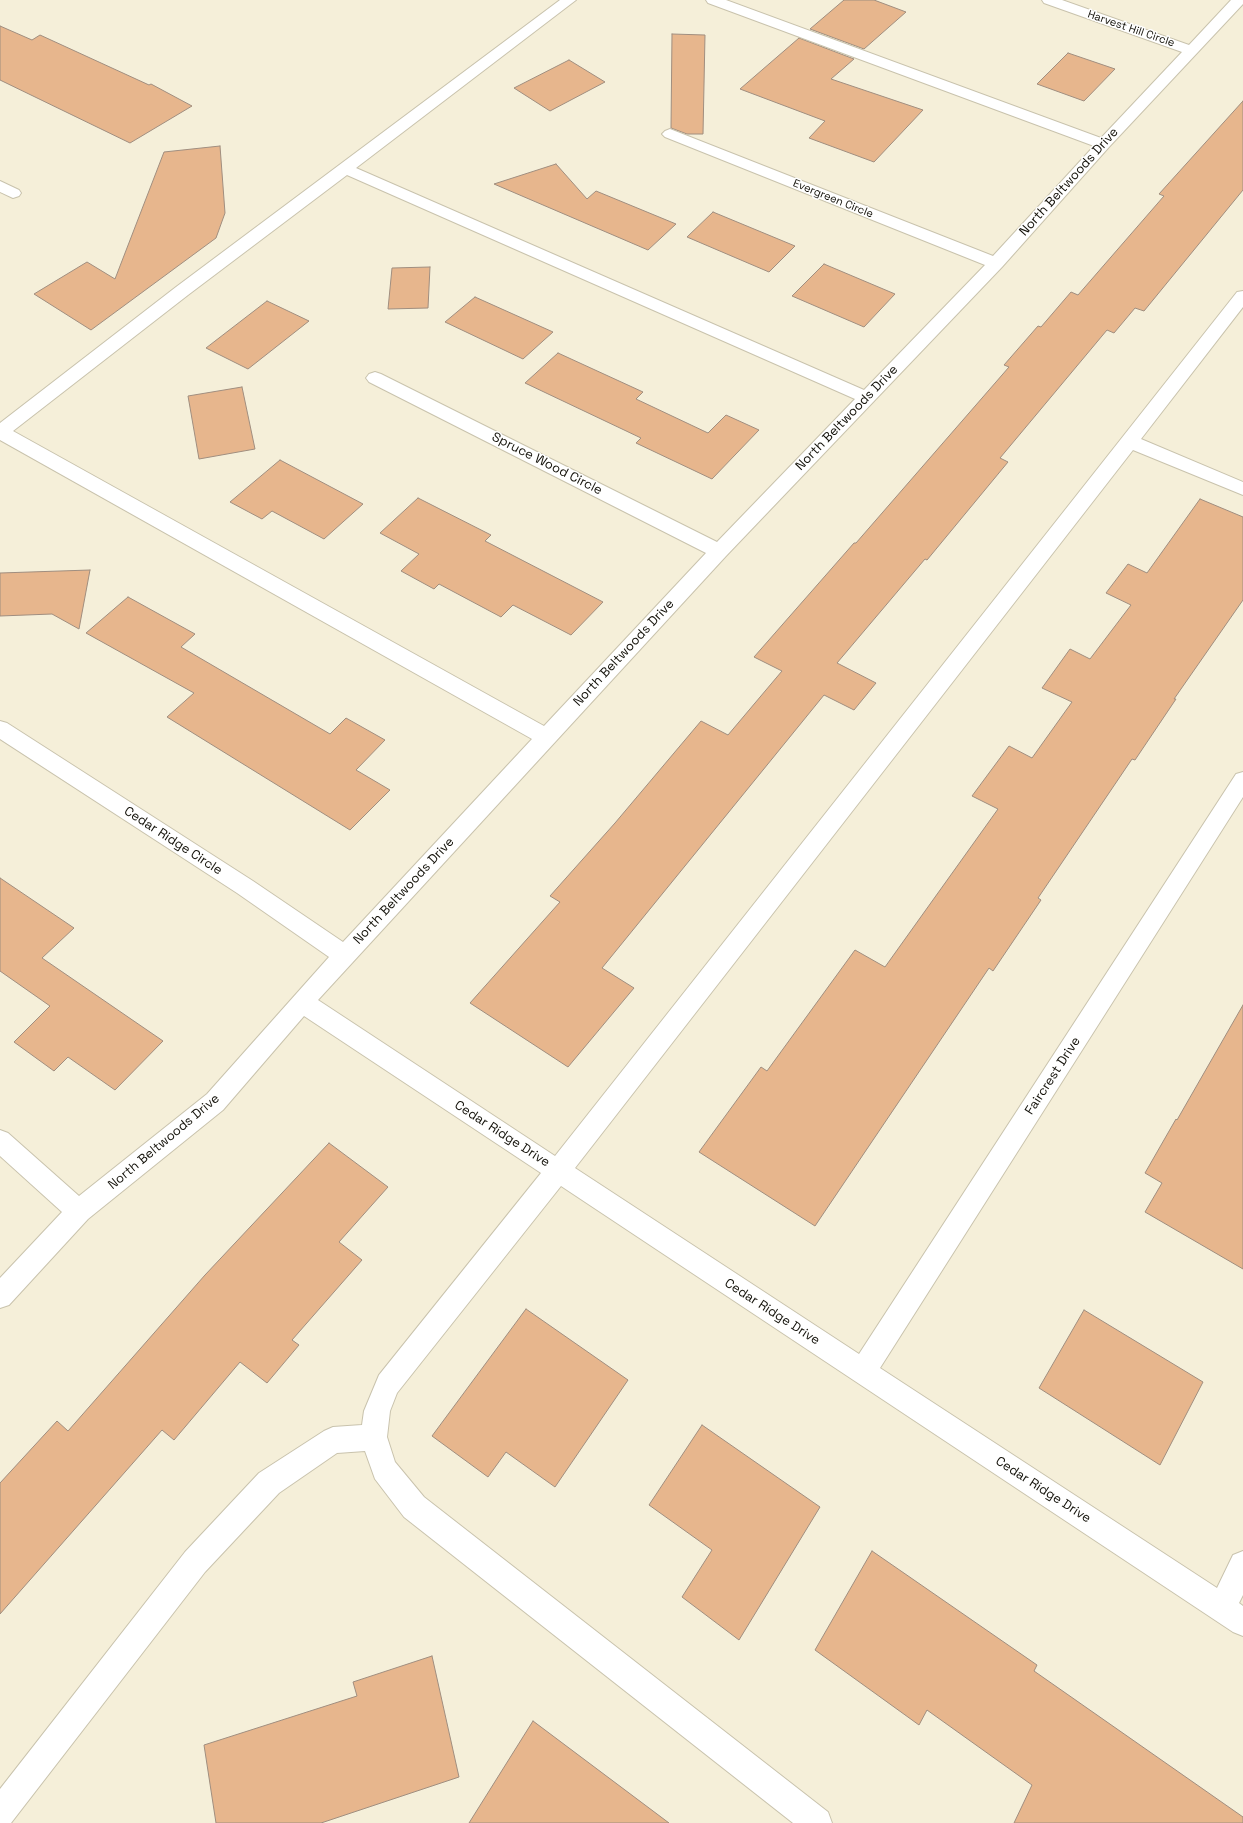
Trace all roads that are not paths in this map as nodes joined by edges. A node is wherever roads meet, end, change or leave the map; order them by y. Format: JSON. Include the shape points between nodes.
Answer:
{"nodes":[{"id":1,"x":569,"y":0,"type":"edge"},
{"id":2,"x":713,"y":0,"type":"edge"},
{"id":3,"x":1049,"y":0,"type":"edge"},
{"id":4,"x":1239,"y":0,"type":"edge"},
{"id":5,"x":1191,"y":50,"type":"junction"},
{"id":6,"x":670,"y":134,"type":"dead end"},
{"id":7,"x":1104,"y":144,"type":"junction"},
{"id":8,"x":344,"y":168,"type":"junction"},
{"id":9,"x":996,"y":263,"type":"junction"},
{"id":10,"x":1243,"y":296,"type":"edge"},
{"id":11,"x":374,"y":378,"type":"dead end"},
{"id":12,"x":867,"y":398,"type":"junction"},
{"id":13,"x":0,"y":432,"type":"edge"},
{"id":14,"x":1129,"y":441,"type":"junction"},
{"id":15,"x":1243,"y":489,"type":"edge"},
{"id":16,"x":719,"y":551,"type":"junction"},
{"id":17,"x":0,"y":729,"type":"edge"},
{"id":18,"x":546,"y":737,"type":"junction"},
{"id":19,"x":1243,"y":780,"type":"edge"},
{"id":20,"x":345,"y":956,"type":"junction"},
{"id":21,"x":302,"y":1002,"type":"junction"},
{"id":22,"x":0,"y":1141,"type":"edge"},
{"id":23,"x":558,"y":1171,"type":"junction"},
{"id":24,"x":79,"y":1211,"type":"junction"},
{"id":25,"x":0,"y":1296,"type":"edge"},
{"id":26,"x":863,"y":1372,"type":"junction"},
{"id":27,"x":374,"y":1437,"type":"junction"},
{"id":28,"x":1243,"y":1565,"type":"edge"},
{"id":29,"x":1233,"y":1615,"type":"edge"},
{"id":30,"x":0,"y":1813,"type":"edge"},
{"id":31,"x":817,"y":1823,"type":"edge"}],
"edges":[{"from":1,"to":8,"type":"street"},
{"from":2,"to":7,"type":"street"},
{"from":3,"to":5,"type":"street","name":"Harvest Hill Circle"},
{"from":4,"to":5,"type":"street","name":"North Beltwoods Drive"},
{"from":5,"to":7,"type":"street","name":"North Beltwoods Drive"},
{"from":6,"to":9,"type":"street","name":"Evergreen Circle"},
{"from":7,"to":9,"type":"street","name":"North Beltwoods Drive"},
{"from":8,"to":12,"type":"street"},
{"from":8,"to":13,"type":"street"},
{"from":9,"to":12,"type":"street","name":"North Beltwoods Drive"},
{"from":10,"to":14,"type":"street"},
{"from":11,"to":16,"type":"street","name":"Spruce Wood Circle"},
{"from":12,"to":16,"type":"street","name":"North Beltwoods Drive"},
{"from":13,"to":18,"type":"street"},
{"from":14,"to":15,"type":"street"},
{"from":14,"to":23,"type":"street"},
{"from":16,"to":18,"type":"street","name":"North Beltwoods Drive"},
{"from":17,"to":20,"type":"street","name":"Cedar Ridge Circle","via":[[245,887]]},
{"from":18,"to":20,"type":"street","name":"North Beltwoods Drive"},
{"from":19,"to":26,"type":"street","name":"Faircrest Drive"},
{"from":20,"to":21,"type":"street","name":"North Beltwoods Drive"},
{"from":21,"to":23,"type":"street","name":"Cedar Ridge Drive"},
{"from":21,"to":24,"type":"street","name":"North Beltwoods Drive","via":[[215,1102]]},
{"from":22,"to":24,"type":"street"},
{"from":23,"to":26,"type":"street","name":"Cedar Ridge Drive"},
{"from":23,"to":27,"type":"street","via":[[388,1384],[377,1411]]},
{"from":24,"to":25,"type":"street","name":"North Beltwoods Drive"},
{"from":26,"to":29,"type":"street","name":"Cedar Ridge Drive"},
{"from":27,"to":30,"type":"street","via":[[333,1440],[270,1483],[195,1562]]},
{"from":27,"to":31,"type":"street","via":[[384,1470],[414,1507]]},
{"from":28,"to":29,"type":"street"}]}
